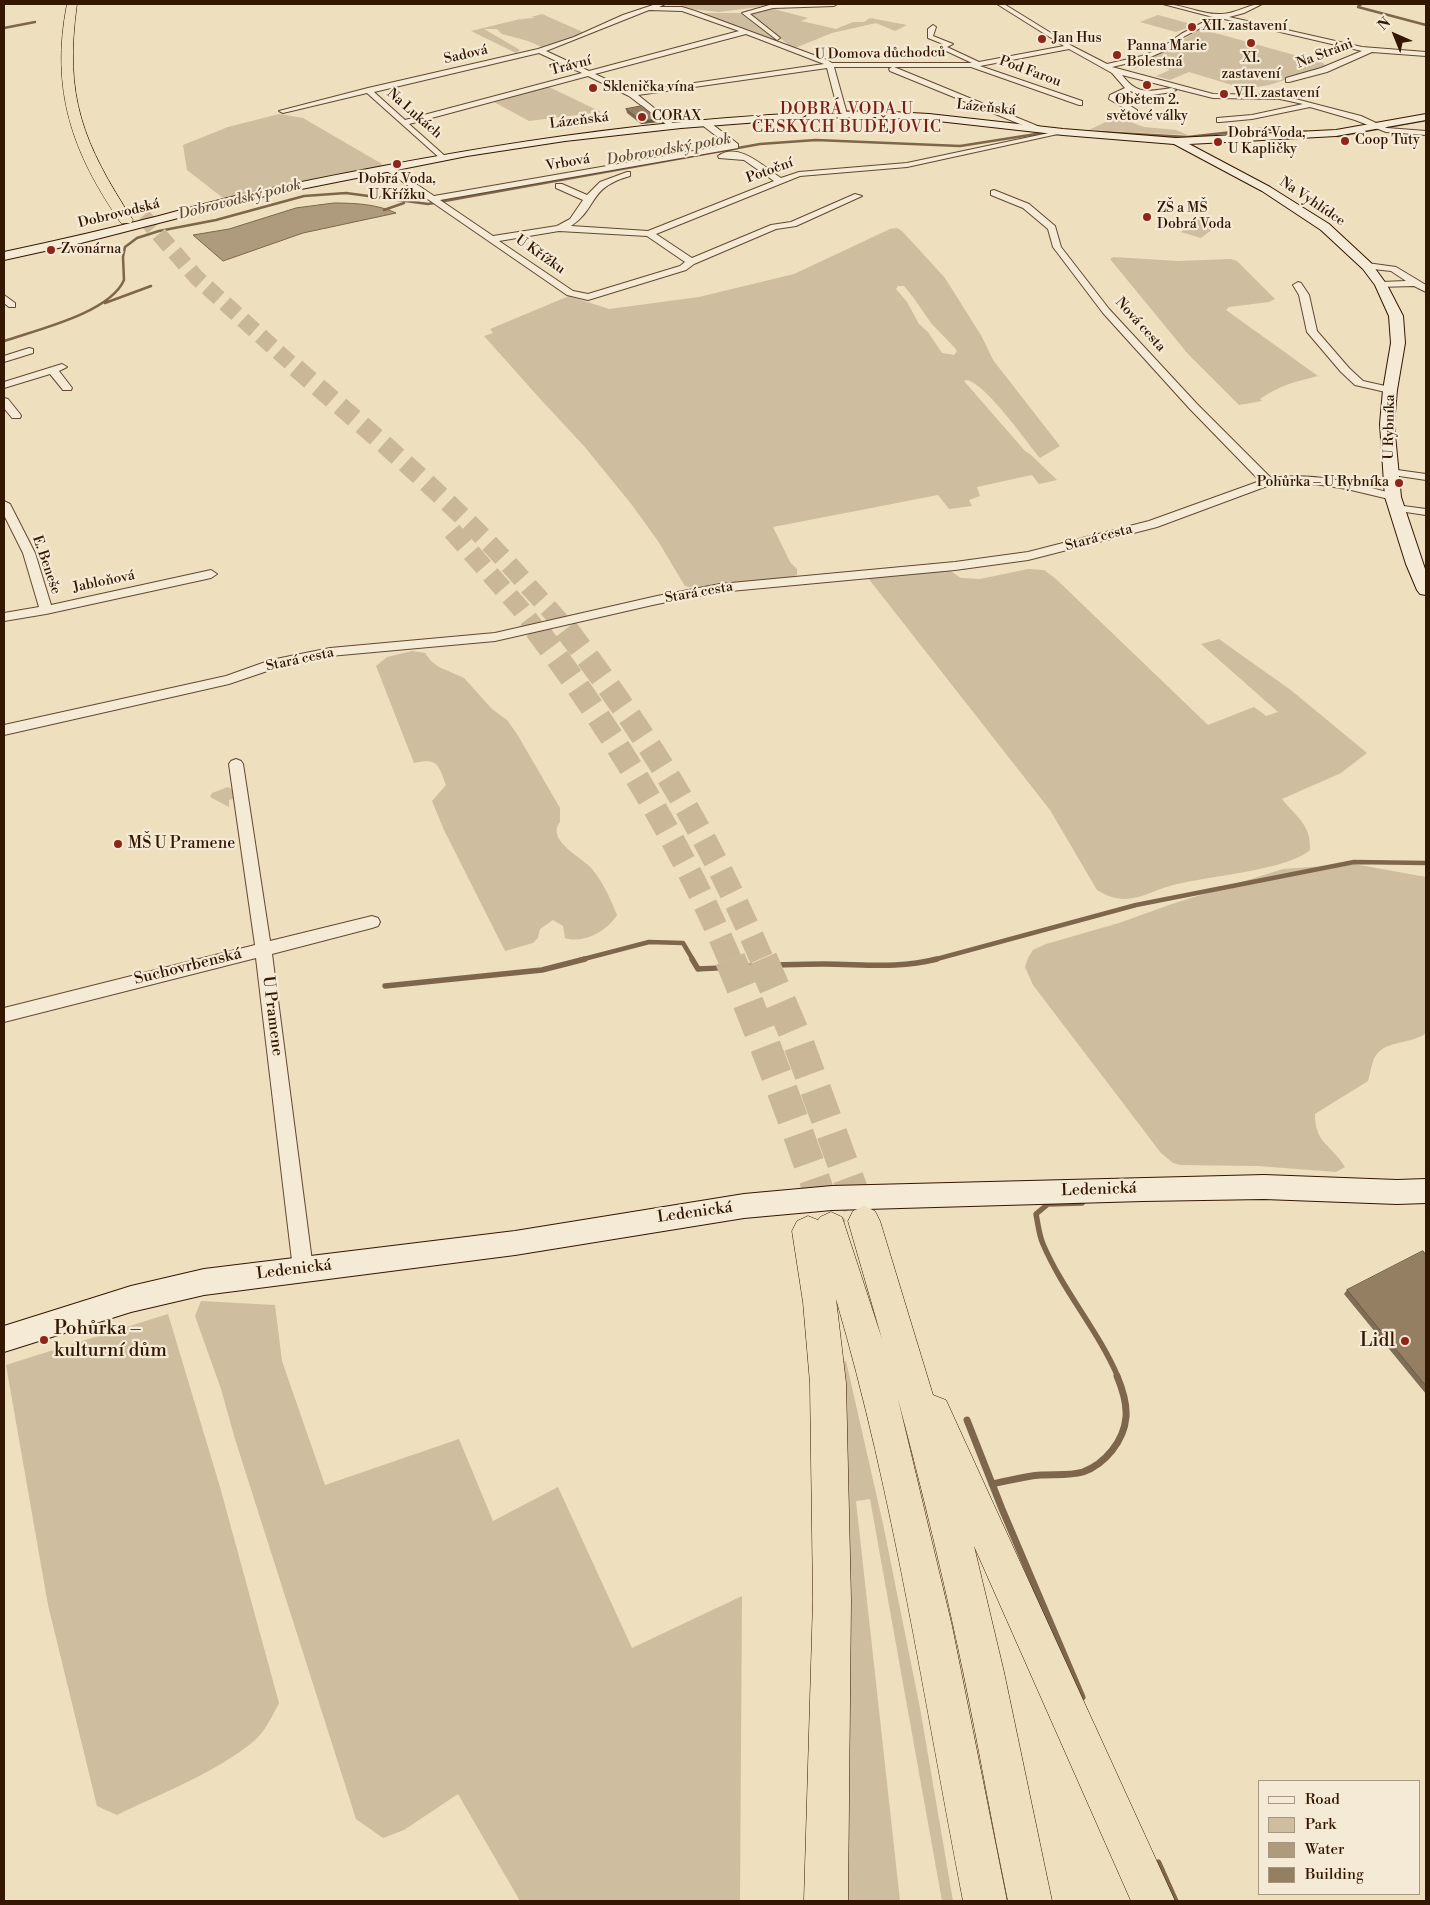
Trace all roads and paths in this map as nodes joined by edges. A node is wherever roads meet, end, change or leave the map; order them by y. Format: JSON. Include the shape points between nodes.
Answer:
{"nodes":[{"id":1,"x":72,"y":4,"type":"edge"},
{"id":2,"x":84,"y":4,"type":"edge"},
{"id":3,"x":662,"y":4,"type":"edge"},
{"id":4,"x":834,"y":4,"type":"edge"},
{"id":5,"x":1000,"y":4,"type":"edge"},
{"id":6,"x":1166,"y":4,"type":"edge"},
{"id":7,"x":1259,"y":4,"type":"edge"},
{"id":8,"x":812,"y":5,"type":"edge"},
{"id":9,"x":650,"y":9,"type":"junction"},
{"id":10,"x":1226,"y":16,"type":"junction"},
{"id":11,"x":933,"y":27,"type":"dead end"},
{"id":12,"x":744,"y":32,"type":"junction"},
{"id":13,"x":1426,"y":43,"type":"edge"},
{"id":14,"x":1070,"y":47,"type":"junction"},
{"id":15,"x":789,"y":48,"type":"junction"},
{"id":16,"x":1370,"y":50,"type":"junction"},
{"id":17,"x":540,"y":51,"type":"junction"},
{"id":18,"x":1415,"y":52,"type":"junction"},
{"id":19,"x":1426,"y":54,"type":"edge"},
{"id":20,"x":881,"y":64,"type":"junction"},
{"id":21,"x":975,"y":64,"type":"junction"},
{"id":22,"x":830,"y":65,"type":"junction"},
{"id":23,"x":1106,"y":66,"type":"junction"},
{"id":24,"x":1114,"y":71,"type":"junction"},
{"id":25,"x":588,"y":74,"type":"junction"},
{"id":26,"x":80,"y":79,"type":"dead end"},
{"id":27,"x":1289,"y":80,"type":"dead end"},
{"id":28,"x":1128,"y":89,"type":"junction"},
{"id":29,"x":1182,"y":89,"type":"junction"},
{"id":30,"x":368,"y":90,"type":"junction"},
{"id":31,"x":632,"y":94,"type":"junction"},
{"id":32,"x":1079,"y":103,"type":"dead end"},
{"id":33,"x":85,"y":104,"type":"dead end"},
{"id":34,"x":1314,"y":104,"type":"junction"},
{"id":35,"x":283,"y":111,"type":"dead end"},
{"id":36,"x":1134,"y":112,"type":"dead end"},
{"id":37,"x":843,"y":114,"type":"junction"},
{"id":38,"x":1426,"y":117,"type":"edge"},
{"id":39,"x":1220,"y":120,"type":"dead end"},
{"id":40,"x":403,"y":123,"type":"junction"},
{"id":41,"x":705,"y":123,"type":"junction"},
{"id":42,"x":671,"y":126,"type":"junction"},
{"id":43,"x":1381,"y":128,"type":"junction"},
{"id":44,"x":1037,"y":129,"type":"junction"},
{"id":45,"x":1063,"y":132,"type":"junction"},
{"id":46,"x":1426,"y":132,"type":"edge"},
{"id":47,"x":1176,"y":141,"type":"junction"},
{"id":48,"x":99,"y":146,"type":"dead end"},
{"id":49,"x":442,"y":158,"type":"junction"},
{"id":50,"x":388,"y":168,"type":"junction"},
{"id":51,"x":779,"y":181,"type":"junction"},
{"id":52,"x":559,"y":186,"type":"dead end"},
{"id":53,"x":994,"y":194,"type":"dead end"},
{"id":54,"x":858,"y":196,"type":"dead end"},
{"id":55,"x":588,"y":199,"type":"junction"},
{"id":56,"x":435,"y":200,"type":"junction"},
{"id":57,"x":1007,"y":200,"type":"junction"},
{"id":58,"x":987,"y":201,"type":"dead end"},
{"id":59,"x":126,"y":220,"type":"tunnel mouth"},
{"id":60,"x":560,"y":228,"type":"junction"},
{"id":61,"x":649,"y":234,"type":"junction"},
{"id":62,"x":492,"y":239,"type":"junction"},
{"id":63,"x":4,"y":256,"type":"edge"},
{"id":64,"x":691,"y":262,"type":"junction"},
{"id":65,"x":1367,"y":266,"type":"junction"},
{"id":66,"x":1414,"y":283,"type":"junction"},
{"id":67,"x":1380,"y":284,"type":"junction"},
{"id":68,"x":1298,"y":285,"type":"dead end"},
{"id":69,"x":1426,"y":289,"type":"edge"},
{"id":70,"x":4,"y":298,"type":"edge"},
{"id":71,"x":12,"y":304,"type":"dead end"},
{"id":72,"x":29,"y":351,"type":"dead end"},
{"id":73,"x":4,"y":359,"type":"edge"},
{"id":74,"x":57,"y":369,"type":"joint"},
{"id":75,"x":4,"y":385,"type":"edge"},
{"id":76,"x":67,"y":388,"type":"dead end"},
{"id":77,"x":1390,"y":390,"type":"junction"},
{"id":78,"x":4,"y":400,"type":"edge"},
{"id":79,"x":16,"y":416,"type":"dead end"},
{"id":80,"x":1390,"y":472,"type":"junction"},
{"id":81,"x":1426,"y":477,"type":"edge"},
{"id":82,"x":1268,"y":482,"type":"junction"},
{"id":83,"x":1394,"y":502,"type":"junction"},
{"id":84,"x":4,"y":504,"type":"edge"},
{"id":85,"x":1426,"y":512,"type":"edge"},
{"id":86,"x":211,"y":574,"type":"dead end"},
{"id":87,"x":1426,"y":590,"type":"edge"},
{"id":88,"x":46,"y":610,"type":"junction"},
{"id":89,"x":4,"y":617,"type":"edge"},
{"id":90,"x":4,"y":730,"type":"edge"},
{"id":91,"x":236,"y":764,"type":"dead end"},
{"id":92,"x":372,"y":922,"type":"dead end"},
{"id":93,"x":263,"y":948,"type":"junction"},
{"id":94,"x":4,"y":1014,"type":"edge"},
{"id":95,"x":1426,"y":1191,"type":"edge"},
{"id":96,"x":834,"y":1226,"type":"junction"},
{"id":97,"x":303,"y":1269,"type":"junction"},
{"id":98,"x":4,"y":1339,"type":"edge"},
{"id":99,"x":902,"y":1344,"type":"junction"},
{"id":100,"x":826,"y":1901,"type":"edge"},
{"id":101,"x":985,"y":1901,"type":"edge"},
{"id":102,"x":1030,"y":1901,"type":"edge"},
{"id":103,"x":1153,"y":1901,"type":"edge"}],
"edges":[{"from":1,"to":59,"type":"highway","via":[[65,65],[68,96],[78,133],[92,165]]},
{"from":2,"to":26,"type":"highway","via":[[78,63]]},
{"from":3,"to":9,"type":"street"},
{"from":4,"to":8,"type":"street"},
{"from":5,"to":14,"type":"street"},
{"from":6,"to":10,"type":"street"},
{"from":7,"to":10,"type":"street"},
{"from":8,"to":15,"type":"street","via":[[773,6],[746,12],[745,15]]},
{"from":9,"to":12,"type":"street","via":[[682,9]]},
{"from":9,"to":17,"type":"street","name":"Sadová"},
{"from":10,"to":16,"type":"street"},
{"from":10,"to":23,"type":"street","via":[[1218,17],[1144,58]]},
{"from":11,"to":21,"type":"street","via":[[930,37],[950,44],[943,46]]},
{"from":12,"to":15,"type":"street"},
{"from":12,"to":25,"type":"street","name":"Trávní"},
{"from":13,"to":18,"type":"street"},
{"from":14,"to":21,"type":"street","name":"U Domova důchodců"},
{"from":14,"to":23,"type":"street"},
{"from":15,"to":22,"type":"street"},
{"from":16,"to":18,"type":"street"},
{"from":16,"to":27,"type":"street","name":"Na Stráni","via":[[1324,70]]},
{"from":17,"to":25,"type":"street"},
{"from":17,"to":30,"type":"street","name":"Sadová"},
{"from":18,"to":19,"type":"street"},
{"from":20,"to":21,"type":"street","name":"U Domova důchodců"},
{"from":20,"to":22,"type":"street","name":"U Domova důchodců"},
{"from":20,"to":44,"type":"street"},
{"from":21,"to":32,"type":"street","name":"Pod Farou"},
{"from":22,"to":31,"type":"street","name":"U Domova důchodců"},
{"from":22,"to":37,"type":"street"},
{"from":23,"to":24,"type":"street"},
{"from":24,"to":28,"type":"street"},
{"from":24,"to":29,"type":"street"},
{"from":25,"to":31,"type":"street"},
{"from":25,"to":40,"type":"street","name":"Trávní"},
{"from":28,"to":29,"type":"street","via":[[1140,94]]},
{"from":28,"to":36,"type":"street","via":[[1113,99]]},
{"from":29,"to":34,"type":"street","via":[[1214,96],[1280,97]]},
{"from":30,"to":35,"type":"street","name":"Sadová"},
{"from":30,"to":40,"type":"street","name":"Na Lukách"},
{"from":31,"to":42,"type":"street"},
{"from":33,"to":48,"type":"highway","via":[[90,130]]},
{"from":34,"to":39,"type":"street"},
{"from":34,"to":43,"type":"street"},
{"from":37,"to":41,"type":"street","name":"Lázeňská"},
{"from":37,"to":44,"type":"street","name":"Lázeňská","via":[[929,118]]},
{"from":38,"to":43,"type":"street"},
{"from":40,"to":49,"type":"street","name":"Na Lukách"},
{"from":41,"to":42,"type":"street","name":"Lázeňská"},
{"from":41,"to":56,"type":"street","name":"Vrbová","via":[[735,146]]},
{"from":42,"to":49,"type":"street","name":"Lázeňská","via":[[565,138]]},
{"from":43,"to":46,"type":"street"},
{"from":43,"to":47,"type":"street","name":"Lázeňská","via":[[1314,135]]},
{"from":44,"to":45,"type":"street","name":"Lázeňská"},
{"from":45,"to":47,"type":"street","name":"Lázeňská"},
{"from":45,"to":51,"type":"street","name":"Potoční","via":[[923,162],[807,172]]},
{"from":47,"to":65,"type":"street","name":"Na Vyhlídce","via":[[1270,192],[1325,227]]},
{"from":49,"to":50,"type":"street","name":"Lázeňská"},
{"from":50,"to":56,"type":"street","name":"U Křížku"},
{"from":50,"to":63,"type":"street","name":"Dobrovodská","via":[[256,195]]},
{"from":51,"to":55,"type":"street","via":[[748,157],[734,154],[609,179]]},
{"from":51,"to":61,"type":"street","name":"Potoční"},
{"from":52,"to":55,"type":"street"},
{"from":53,"to":57,"type":"street","name":"Nová cesta"},
{"from":54,"to":64,"type":"street","name":"U Křížku"},
{"from":55,"to":60,"type":"street","via":[[576,219]]},
{"from":56,"to":62,"type":"street","name":"U Křížku"},
{"from":57,"to":58,"type":"street"},
{"from":57,"to":82,"type":"street","name":"Nová cesta","via":[[1026,206],[1052,228],[1057,246],[1106,311]]},
{"from":60,"to":61,"type":"street","name":"Potoční"},
{"from":60,"to":62,"type":"street","name":"Potoční"},
{"from":61,"to":64,"type":"street"},
{"from":62,"to":64,"type":"street","name":"U Křížku","via":[[578,296],[588,297],[683,268]]},
{"from":65,"to":66,"type":"street","via":[[1394,269]]},
{"from":65,"to":67,"type":"street","name":"U Rybníka"},
{"from":66,"to":67,"type":"street"},
{"from":66,"to":69,"type":"street"},
{"from":67,"to":77,"type":"street","name":"U Rybníka","via":[[1396,316],[1398,343]]},
{"from":68,"to":77,"type":"street","via":[[1304,295],[1312,332],[1345,370],[1364,385]]},
{"from":70,"to":71,"type":"street"},
{"from":72,"to":73,"type":"street"},
{"from":74,"to":75,"type":"street"},
{"from":74,"to":76,"type":"street"},
{"from":77,"to":80,"type":"street","name":"U Rybníka"},
{"from":78,"to":79,"type":"street"},
{"from":80,"to":81,"type":"street"},
{"from":80,"to":83,"type":"street","name":"U Rybníka"},
{"from":82,"to":83,"type":"street","name":"Stará cesta","via":[[1306,478],[1365,490]]},
{"from":82,"to":90,"type":"street","name":"Stará cesta","via":[[1153,524],[1028,556],[956,566],[720,588],[495,637],[330,652],[276,663],[229,680]]},
{"from":83,"to":85,"type":"street","name":"Stará cesta"},
{"from":83,"to":87,"type":"street","name":"U Rybníka"},
{"from":84,"to":88,"type":"street","name":"E. Beneše","via":[[30,553]]},
{"from":86,"to":88,"type":"street","name":"Jabloňová"},
{"from":88,"to":89,"type":"street","name":"Jabloňová"},
{"from":91,"to":93,"type":"street","name":"U Pramene"},
{"from":92,"to":93,"type":"street","name":"Suchovrbenská"},
{"from":93,"to":94,"type":"street","name":"Suchovrbenská"},
{"from":93,"to":97,"type":"street","name":"U Pramene"},
{"from":95,"to":97,"type":"street","name":"Ledenická","via":[[1264,1187],[832,1198],[744,1206],[515,1243]]},
{"from":96,"to":99,"type":"highway"},
{"from":96,"to":100,"type":"highway","via":[[820,1302],[828,1384],[832,1600]]},
{"from":96,"to":101,"type":"highway","via":[[918,1556]]},
{"from":97,"to":98,"type":"street","name":"Ledenická","via":[[204,1282],[131,1300]]},
{"from":99,"to":102,"type":"highway","via":[[952,1535]]},
{"from":99,"to":103,"type":"highway"}]}
